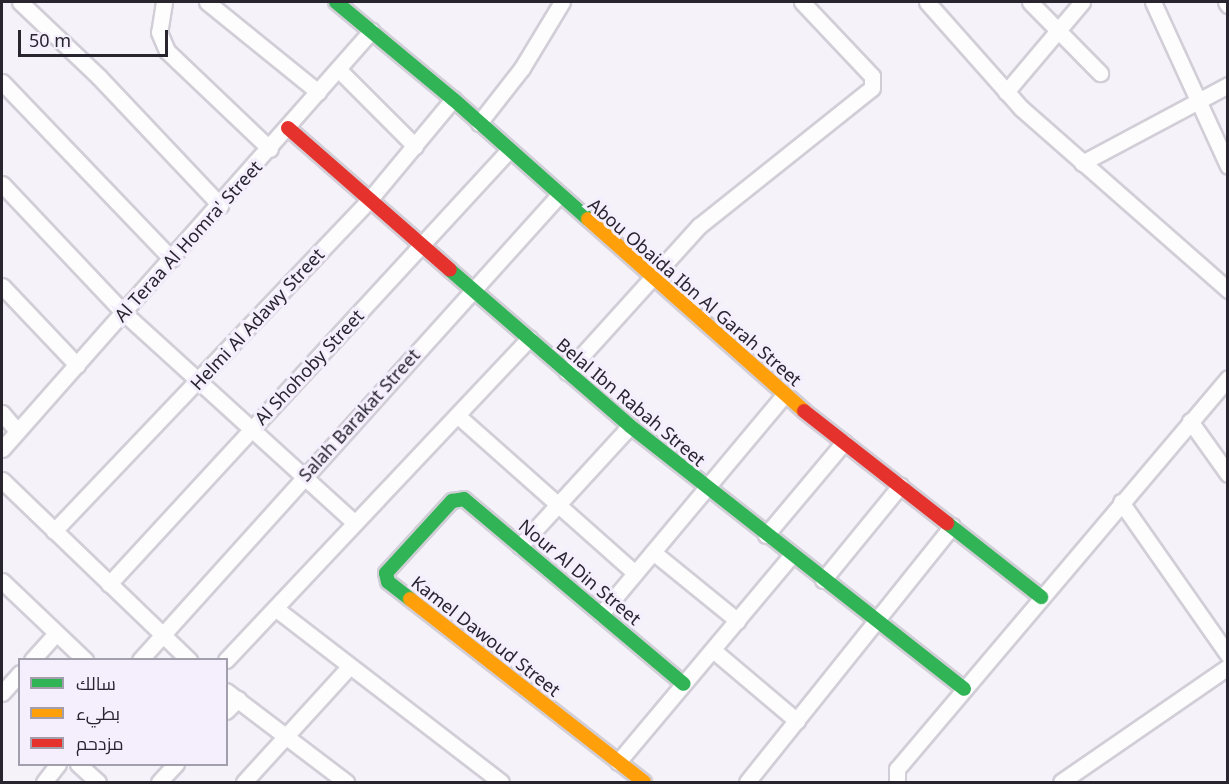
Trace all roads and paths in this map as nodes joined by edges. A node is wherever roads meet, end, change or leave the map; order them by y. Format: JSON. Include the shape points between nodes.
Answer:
{"nodes":[{"id":1,"x":20,"y":2,"type":"edge"},
{"id":2,"x":164,"y":2,"type":"edge"},
{"id":3,"x":207,"y":2,"type":"edge"},
{"id":4,"x":336,"y":2,"type":"edge"},
{"id":5,"x":562,"y":2,"type":"edge"},
{"id":6,"x":802,"y":2,"type":"edge"},
{"id":7,"x":927,"y":2,"type":"edge"},
{"id":8,"x":1030,"y":2,"type":"edge"},
{"id":9,"x":1082,"y":2,"type":"edge"},
{"id":10,"x":1153,"y":2,"type":"edge"},
{"id":11,"x":1058,"y":30,"type":"junction"},
{"id":12,"x":371,"y":31,"type":"junction"},
{"id":13,"x":338,"y":69,"type":"junction"},
{"id":14,"x":1100,"y":73,"type":"dead end"},
{"id":15,"x":2,"y":82,"type":"edge"},
{"id":16,"x":1227,"y":85,"type":"edge"},
{"id":17,"x":318,"y":92,"type":"junction"},
{"id":18,"x":1006,"y":92,"type":"junction"},
{"id":19,"x":453,"y":99,"type":"junction"},
{"id":20,"x":1196,"y":99,"type":"junction"},
{"id":21,"x":479,"y":123,"type":"junction"},
{"id":22,"x":288,"y":128,"type":"junction"},
{"id":23,"x":415,"y":146,"type":"junction"},
{"id":24,"x":270,"y":149,"type":"junction"},
{"id":25,"x":509,"y":150,"type":"junction"},
{"id":26,"x":1082,"y":163,"type":"junction"},
{"id":27,"x":1227,"y":166,"type":"edge"},
{"id":28,"x":2,"y":184,"type":"edge"},
{"id":29,"x":559,"y":195,"type":"junction"},
{"id":30,"x":370,"y":199,"type":"junction"},
{"id":31,"x":220,"y":205,"type":"junction"},
{"id":32,"x":422,"y":244,"type":"junction"},
{"id":33,"x":172,"y":259,"type":"junction"},
{"id":34,"x":651,"y":277,"type":"junction"},
{"id":35,"x":2,"y":286,"type":"edge"},
{"id":36,"x":473,"y":290,"type":"junction"},
{"id":37,"x":1227,"y":290,"type":"edge"},
{"id":38,"x":124,"y":313,"type":"junction"},
{"id":39,"x":529,"y":338,"type":"junction"},
{"id":40,"x":77,"y":365,"type":"junction"},
{"id":41,"x":567,"y":372,"type":"junction"},
{"id":42,"x":1227,"y":378,"type":"edge"},
{"id":43,"x":199,"y":381,"type":"junction"},
{"id":44,"x":784,"y":394,"type":"junction"},
{"id":45,"x":2,"y":414,"type":"edge"},
{"id":46,"x":457,"y":415,"type":"junction"},
{"id":47,"x":1190,"y":421,"type":"junction"},
{"id":48,"x":630,"y":426,"type":"junction"},
{"id":49,"x":253,"y":428,"type":"junction"},
{"id":50,"x":17,"y":431,"type":"junction"},
{"id":51,"x":844,"y":442,"type":"junction"},
{"id":52,"x":2,"y":449,"type":"edge"},
{"id":53,"x":1227,"y":474,"type":"edge"},
{"id":54,"x":304,"y":476,"type":"junction"},
{"id":55,"x":2,"y":480,"type":"edge"},
{"id":56,"x":900,"y":486,"type":"junction"},
{"id":57,"x":706,"y":488,"type":"junction"},
{"id":58,"x":1121,"y":502,"type":"junction"},
{"id":59,"x":450,"y":503,"type":"joint"},
{"id":60,"x":556,"y":503,"type":"junction"},
{"id":61,"x":355,"y":523,"type":"junction"},
{"id":62,"x":951,"y":526,"type":"junction"},
{"id":63,"x":54,"y":531,"type":"junction"},
{"id":64,"x":766,"y":535,"type":"junction"},
{"id":65,"x":520,"y":546,"type":"junction"},
{"id":66,"x":653,"y":552,"type":"junction"},
{"id":67,"x":792,"y":555,"type":"junction"},
{"id":68,"x":635,"y":573,"type":"junction"},
{"id":69,"x":824,"y":580,"type":"junction"},
{"id":70,"x":2,"y":581,"type":"edge"},
{"id":71,"x":109,"y":584,"type":"junction"},
{"id":72,"x":1041,"y":597,"type":"junction"},
{"id":73,"x":275,"y":608,"type":"junction"},
{"id":74,"x":601,"y":614,"type":"junction"},
{"id":75,"x":738,"y":621,"type":"junction"},
{"id":76,"x":876,"y":621,"type":"junction"},
{"id":77,"x":56,"y":633,"type":"junction"},
{"id":78,"x":159,"y":635,"type":"junction"},
{"id":79,"x":713,"y":650,"type":"junction"},
{"id":80,"x":1227,"y":655,"type":"edge"},
{"id":81,"x":34,"y":658,"type":"edge"},
{"id":82,"x":83,"y":658,"type":"edge"},
{"id":83,"x":142,"y":658,"type":"edge"},
{"id":84,"x":187,"y":658,"type":"edge"},
{"id":85,"x":228,"y":658,"type":"edge"},
{"id":86,"x":349,"y":667,"type":"junction"},
{"id":87,"x":1227,"y":667,"type":"edge"},
{"id":88,"x":18,"y":675,"type":"edge"},
{"id":89,"x":684,"y":684,"type":"junction"},
{"id":90,"x":964,"y":689,"type":"junction"},
{"id":91,"x":2,"y":693,"type":"edge"},
{"id":92,"x":232,"y":695,"type":"edge"},
{"id":93,"x":796,"y":721,"type":"junction"},
{"id":94,"x":286,"y":737,"type":"junction"},
{"id":95,"x":618,"y":762,"type":"junction"},
{"id":96,"x":57,"y":766,"type":"edge"},
{"id":97,"x":79,"y":766,"type":"edge"},
{"id":98,"x":172,"y":766,"type":"edge"},
{"id":99,"x":44,"y":783,"type":"edge"},
{"id":100,"x":98,"y":783,"type":"edge"},
{"id":101,"x":159,"y":783,"type":"edge"},
{"id":102,"x":244,"y":783,"type":"edge"},
{"id":103,"x":346,"y":783,"type":"edge"},
{"id":104,"x":501,"y":783,"type":"edge"},
{"id":105,"x":644,"y":783,"type":"edge"},
{"id":106,"x":747,"y":783,"type":"edge"},
{"id":107,"x":897,"y":783,"type":"edge"},
{"id":108,"x":1061,"y":783,"type":"edge"}],
"edges":[{"from":1,"to":31,"type":"street","via":[[99,76]]},
{"from":2,"to":24,"type":"street","via":[[159,32],[167,51]]},
{"from":3,"to":17,"type":"street"},
{"from":4,"to":12,"type":"street","name":"Abou Obaida Ibn Al Garah Street"},
{"from":5,"to":21,"type":"street","via":[[522,68]]},
{"from":6,"to":34,"type":"street","via":[[872,76],[872,88],[699,226]]},
{"from":7,"to":18,"type":"street"},
{"from":8,"to":11,"type":"street"},
{"from":9,"to":11,"type":"street"},
{"from":10,"to":20,"type":"street"},
{"from":11,"to":14,"type":"street"},
{"from":11,"to":18,"type":"street"},
{"from":12,"to":13,"type":"street","name":"Al Teraa Al Homra' Street"},
{"from":12,"to":19,"type":"street","name":"Abou Obaida Ibn Al Garah Street"},
{"from":13,"to":17,"type":"street","name":"Al Teraa Al Homra' Street"},
{"from":13,"to":23,"type":"street"},
{"from":15,"to":33,"type":"street"},
{"from":16,"to":20,"type":"street"},
{"from":17,"to":22,"type":"street","name":"Al Teraa Al Homra' Street"},
{"from":18,"to":26,"type":"street"},
{"from":19,"to":21,"type":"street","name":"Abou Obaida Ibn Al Garah Street"},
{"from":19,"to":23,"type":"street","name":"Helmi Al Adawy Street"},
{"from":20,"to":26,"type":"street"},
{"from":20,"to":27,"type":"street"},
{"from":21,"to":25,"type":"street","name":"Abou Obaida Ibn Al Garah Street"},
{"from":22,"to":24,"type":"street","name":"Al Teraa Al Homra' Street"},
{"from":22,"to":30,"type":"street","name":"Belal Ibn Rabah Street"},
{"from":23,"to":30,"type":"street","name":"Helmi Al Adawy Street"},
{"from":24,"to":31,"type":"street","name":"Al Teraa Al Homra' Street"},
{"from":25,"to":29,"type":"street","name":"Abou Obaida Ibn Al Garah Street"},
{"from":25,"to":32,"type":"street","name":"Al Shohoby Street"},
{"from":26,"to":37,"type":"street"},
{"from":28,"to":38,"type":"street"},
{"from":29,"to":34,"type":"street","name":"Abou Obaida Ibn Al Garah Street"},
{"from":29,"to":36,"type":"street","name":"Salah Barakat Street"},
{"from":30,"to":32,"type":"street","name":"Belal Ibn Rabah Street"},
{"from":30,"to":43,"type":"street","name":"Helmi Al Adawy Street"},
{"from":31,"to":33,"type":"street","name":"Al Teraa Al Homra' Street"},
{"from":32,"to":36,"type":"street","name":"Belal Ibn Rabah Street"},
{"from":32,"to":49,"type":"street","name":"Al Shohoby Street"},
{"from":33,"to":38,"type":"street","name":"Al Teraa Al Homra' Street"},
{"from":34,"to":41,"type":"street"},
{"from":34,"to":44,"type":"street","name":"Abou Obaida Ibn Al Garah Street"},
{"from":35,"to":40,"type":"street"},
{"from":36,"to":39,"type":"street","name":"Belal Ibn Rabah Street"},
{"from":36,"to":54,"type":"street","name":"Salah Barakat Street"},
{"from":38,"to":40,"type":"street","name":"Al Teraa Al Homra' Street"},
{"from":38,"to":43,"type":"street"},
{"from":39,"to":41,"type":"street","name":"Belal Ibn Rabah Street"},
{"from":39,"to":46,"type":"street"},
{"from":40,"to":50,"type":"street","name":"Al Teraa Al Homra' Street"},
{"from":41,"to":48,"type":"street","name":"Belal Ibn Rabah Street"},
{"from":42,"to":47,"type":"street"},
{"from":43,"to":49,"type":"street"},
{"from":43,"to":63,"type":"street","name":"Helmi Al Adawy Street"},
{"from":44,"to":51,"type":"street","name":"Abou Obaida Ibn Al Garah Street"},
{"from":44,"to":57,"type":"street"},
{"from":45,"to":50,"type":"street"},
{"from":46,"to":60,"type":"street"},
{"from":46,"to":61,"type":"street"},
{"from":47,"to":53,"type":"street"},
{"from":47,"to":58,"type":"street"},
{"from":48,"to":57,"type":"street","name":"Belal Ibn Rabah Street"},
{"from":48,"to":60,"type":"street"},
{"from":49,"to":54,"type":"street"},
{"from":49,"to":71,"type":"street","name":"Al Shohoby Street"},
{"from":50,"to":52,"type":"street","name":"Al Teraa Al Homra' Street"},
{"from":51,"to":56,"type":"street","name":"Abou Obaida Ibn Al Garah Street"},
{"from":51,"to":64,"type":"street"},
{"from":54,"to":61,"type":"street"},
{"from":54,"to":78,"type":"street","name":"Salah Barakat Street"},
{"from":55,"to":63,"type":"street"},
{"from":56,"to":62,"type":"street","name":"Abou Obaida Ibn Al Garah Street"},
{"from":56,"to":69,"type":"street"},
{"from":57,"to":64,"type":"street","name":"Belal Ibn Rabah Street"},
{"from":57,"to":66,"type":"street"},
{"from":58,"to":72,"type":"street"},
{"from":58,"to":80,"type":"street"},
{"from":59,"to":65,"type":"street","name":"Nour Al Din Street","via":[[464,499]]},
{"from":59,"to":95,"type":"street","name":"Kamel Dawoud Street","via":[[387,570],[386,579]]},
{"from":60,"to":65,"type":"street"},
{"from":60,"to":68,"type":"street"},
{"from":61,"to":73,"type":"street"},
{"from":62,"to":72,"type":"street","name":"Abou Obaida Ibn Al Garah Street"},
{"from":62,"to":76,"type":"street"},
{"from":63,"to":71,"type":"street"},
{"from":64,"to":67,"type":"street","name":"Belal Ibn Rabah Street"},
{"from":65,"to":74,"type":"street","name":"Nour Al Din Street"},
{"from":66,"to":68,"type":"street"},
{"from":66,"to":75,"type":"street"},
{"from":67,"to":69,"type":"street","name":"Belal Ibn Rabah Street"},
{"from":67,"to":75,"type":"street"},
{"from":68,"to":74,"type":"street"},
{"from":69,"to":76,"type":"street","name":"Belal Ibn Rabah Street"},
{"from":70,"to":77,"type":"street"},
{"from":71,"to":78,"type":"street"},
{"from":72,"to":90,"type":"street"},
{"from":73,"to":85,"type":"street"},
{"from":73,"to":86,"type":"street"},
{"from":74,"to":89,"type":"street","name":"Nour Al Din Street"},
{"from":75,"to":79,"type":"street"},
{"from":76,"to":90,"type":"street","name":"Belal Ibn Rabah Street"},
{"from":76,"to":93,"type":"street"},
{"from":77,"to":81,"type":"street"},
{"from":77,"to":82,"type":"street"},
{"from":78,"to":83,"type":"street","name":"Salah Barakat Street"},
{"from":78,"to":84,"type":"street"},
{"from":79,"to":89,"type":"street"},
{"from":79,"to":93,"type":"street"},
{"from":86,"to":94,"type":"street"},
{"from":86,"to":104,"type":"street"},
{"from":87,"to":108,"type":"street"},
{"from":88,"to":91,"type":"street"},
{"from":89,"to":95,"type":"street"},
{"from":90,"to":107,"type":"street","via":[[897,768]]},
{"from":92,"to":94,"type":"street"},
{"from":93,"to":106,"type":"street"},
{"from":94,"to":102,"type":"street"},
{"from":94,"to":103,"type":"street"},
{"from":95,"to":105,"type":"street","name":"Kamel Dawoud Street"},
{"from":96,"to":99,"type":"street"},
{"from":97,"to":100,"type":"street"},
{"from":98,"to":101,"type":"street"}]}
